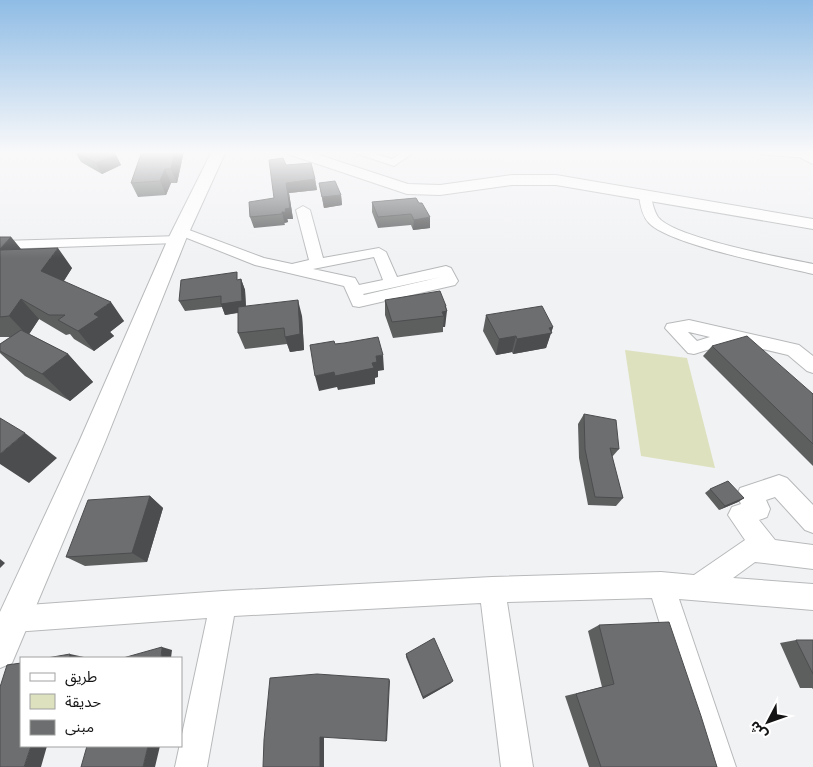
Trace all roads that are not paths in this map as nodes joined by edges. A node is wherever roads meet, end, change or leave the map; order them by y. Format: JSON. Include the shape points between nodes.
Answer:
{"nodes":[{"id":1,"x":202,"y":187,"type":"edge"},
{"id":2,"x":401,"y":187,"type":"edge"},
{"id":3,"x":467,"y":187,"type":"edge"},
{"id":4,"x":596,"y":187,"type":"edge"},
{"id":5,"x":644,"y":195,"type":"junction"},
{"id":6,"x":303,"y":210,"type":"dead end"},
{"id":7,"x":813,"y":224,"type":"edge"},
{"id":8,"x":179,"y":235,"type":"junction"},
{"id":9,"x":0,"y":245,"type":"edge"},
{"id":10,"x":813,"y":269,"type":"edge"},
{"id":11,"x":320,"y":270,"type":"junction"},
{"id":12,"x":388,"y":274,"type":"junction"},
{"id":13,"x":352,"y":287,"type":"junction"},
{"id":14,"x":733,"y":336,"type":"dead end"},
{"id":15,"x":751,"y":340,"type":"junction"},
{"id":16,"x":793,"y":350,"type":"junction"},
{"id":17,"x":813,"y":355,"type":"edge"},
{"id":18,"x":778,"y":365,"type":"edge"},
{"id":19,"x":813,"y":366,"type":"edge"},
{"id":20,"x":813,"y":522,"type":"edge"},
{"id":21,"x":768,"y":549,"type":"junction"},
{"id":22,"x":813,"y":557,"type":"edge"},
{"id":23,"x":661,"y":585,"type":"junction"},
{"id":24,"x":699,"y":587,"type":"junction"},
{"id":25,"x":492,"y":590,"type":"junction"},
{"id":26,"x":813,"y":597,"type":"edge"},
{"id":27,"x":223,"y":604,"type":"junction"},
{"id":28,"x":14,"y":619,"type":"junction"},
{"id":29,"x":0,"y":652,"type":"edge"},
{"id":30,"x":191,"y":767,"type":"edge"},
{"id":31,"x":517,"y":767,"type":"edge"},
{"id":32,"x":720,"y":767,"type":"edge"}],
"edges":[{"from":1,"to":8,"type":"main road"},
{"from":2,"to":3,"type":"main road","via":[[440,190]]},
{"from":4,"to":5,"type":"main road"},
{"from":5,"to":7,"type":"main road"},
{"from":5,"to":10,"type":"street","via":[[655,221],[666,229],[726,248]]},
{"from":6,"to":11,"type":"street"},
{"from":8,"to":9,"type":"street"},
{"from":8,"to":11,"type":"street","via":[[260,262],[291,269]]},
{"from":8,"to":28,"type":"main road"},
{"from":11,"to":12,"type":"street"},
{"from":11,"to":13,"type":"street"},
{"from":12,"to":13,"type":"street"},
{"from":12,"to":13,"type":"street","via":[[446,271],[450,281],[359,302]]},
{"from":14,"to":15,"type":"street"},
{"from":15,"to":16,"type":"street"},
{"from":15,"to":18,"type":"street"},
{"from":16,"to":17,"type":"street"},
{"from":16,"to":19,"type":"street"},
{"from":20,"to":21,"type":"street","via":[[780,485],[748,495],[759,509],[740,515]]},
{"from":21,"to":22,"type":"street"},
{"from":21,"to":24,"type":"street","via":[[752,549]]},
{"from":23,"to":24,"type":"street"},
{"from":23,"to":25,"type":"street"},
{"from":23,"to":32,"type":"street"},
{"from":24,"to":26,"type":"street"},
{"from":25,"to":27,"type":"street"},
{"from":25,"to":31,"type":"street"},
{"from":27,"to":28,"type":"street"},
{"from":27,"to":30,"type":"street"},
{"from":28,"to":29,"type":"main road"}]}
